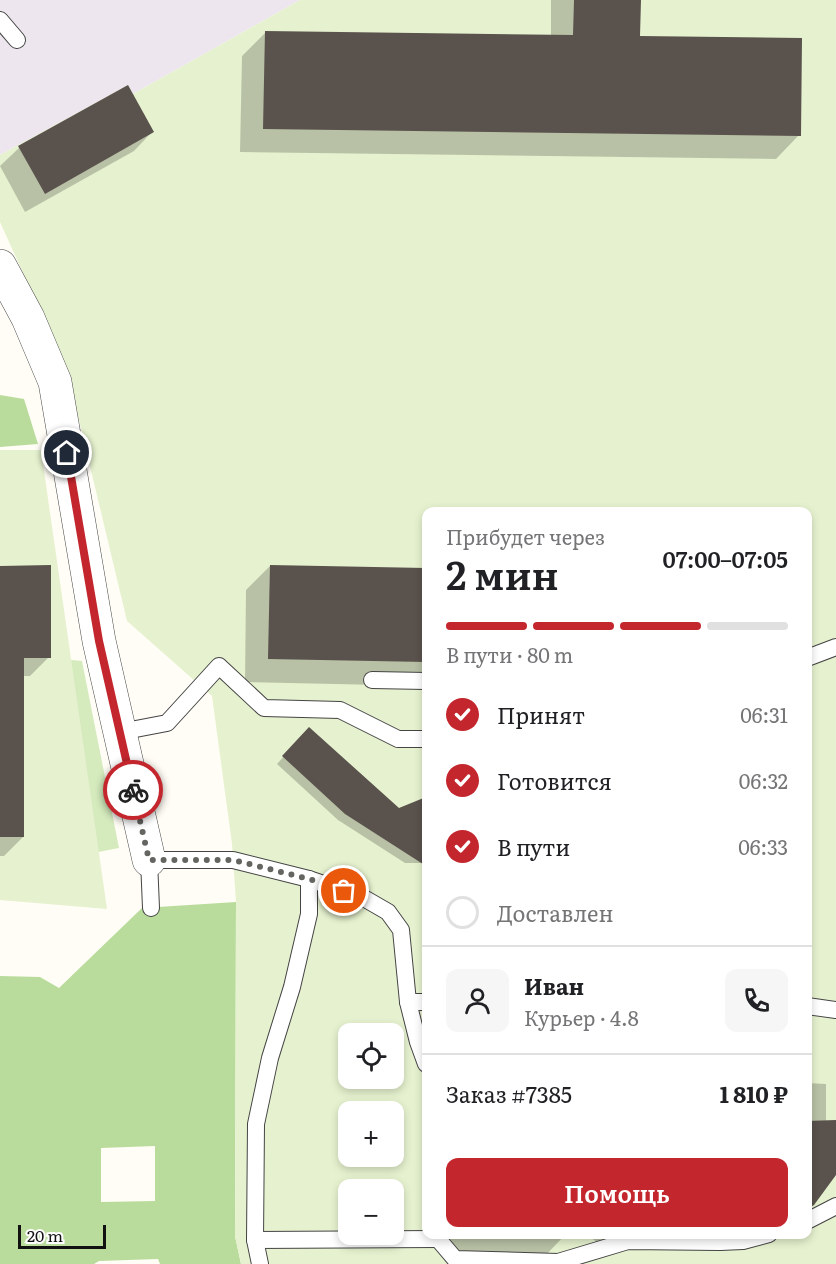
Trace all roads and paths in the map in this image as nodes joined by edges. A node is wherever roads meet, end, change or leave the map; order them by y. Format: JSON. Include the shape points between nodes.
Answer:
{"nodes":[{"id":1,"x":0,"y":20,"type":"edge"},
{"id":2,"x":17,"y":40,"type":"dead end"},
{"id":3,"x":0,"y":267,"type":"edge"},
{"id":4,"x":836,"y":647,"type":"edge"},
{"id":5,"x":812,"y":656,"type":"edge"},
{"id":6,"x":372,"y":680,"type":"dead end"},
{"id":7,"x":422,"y":681,"type":"edge"},
{"id":8,"x":120,"y":732,"type":"junction"},
{"id":9,"x":422,"y":739,"type":"edge"},
{"id":10,"x":149,"y":860,"type":"junction"},
{"id":11,"x":309,"y":879,"type":"junction"},
{"id":12,"x":151,"y":908,"type":"dead end"},
{"id":13,"x":408,"y":1002,"type":"junction"},
{"id":14,"x":422,"y":1002,"type":"edge"},
{"id":15,"x":812,"y":1007,"type":"edge"},
{"id":16,"x":836,"y":1010,"type":"edge"},
{"id":17,"x":422,"y":1050,"type":"edge"},
{"id":18,"x":836,"y":1206,"type":"edge"},
{"id":19,"x":812,"y":1218,"type":"edge"},
{"id":20,"x":422,"y":1237,"type":"edge"},
{"id":21,"x":439,"y":1239,"type":"edge"},
{"id":22,"x":750,"y":1239,"type":"edge"},
{"id":23,"x":255,"y":1240,"type":"junction"},
{"id":24,"x":260,"y":1264,"type":"edge"}],
"edges":[{"from":1,"to":2,"type":"lane"},
{"from":3,"to":8,"type":"street","via":[[28,318],[55,382],[99,641]]},
{"from":4,"to":5,"type":"lane"},
{"from":6,"to":7,"type":"lane"},
{"from":8,"to":9,"type":"lane","via":[[167,723],[219,666],[264,708],[340,710],[398,739]]},
{"from":8,"to":10,"type":"street"},
{"from":10,"to":11,"type":"lane","via":[[233,860]]},
{"from":10,"to":12,"type":"lane"},
{"from":11,"to":13,"type":"lane","via":[[362,897],[388,912],[401,930]]},
{"from":11,"to":23,"type":"lane","via":[[309,914],[256,1124]]},
{"from":13,"to":14,"type":"lane"},
{"from":13,"to":17,"type":"lane"},
{"from":15,"to":16,"type":"lane"},
{"from":18,"to":19,"type":"lane"},
{"from":20,"to":23,"type":"lane"},
{"from":21,"to":22,"type":"lane","via":[[454,1259],[558,1262],[628,1241]]},
{"from":23,"to":24,"type":"lane"}]}
